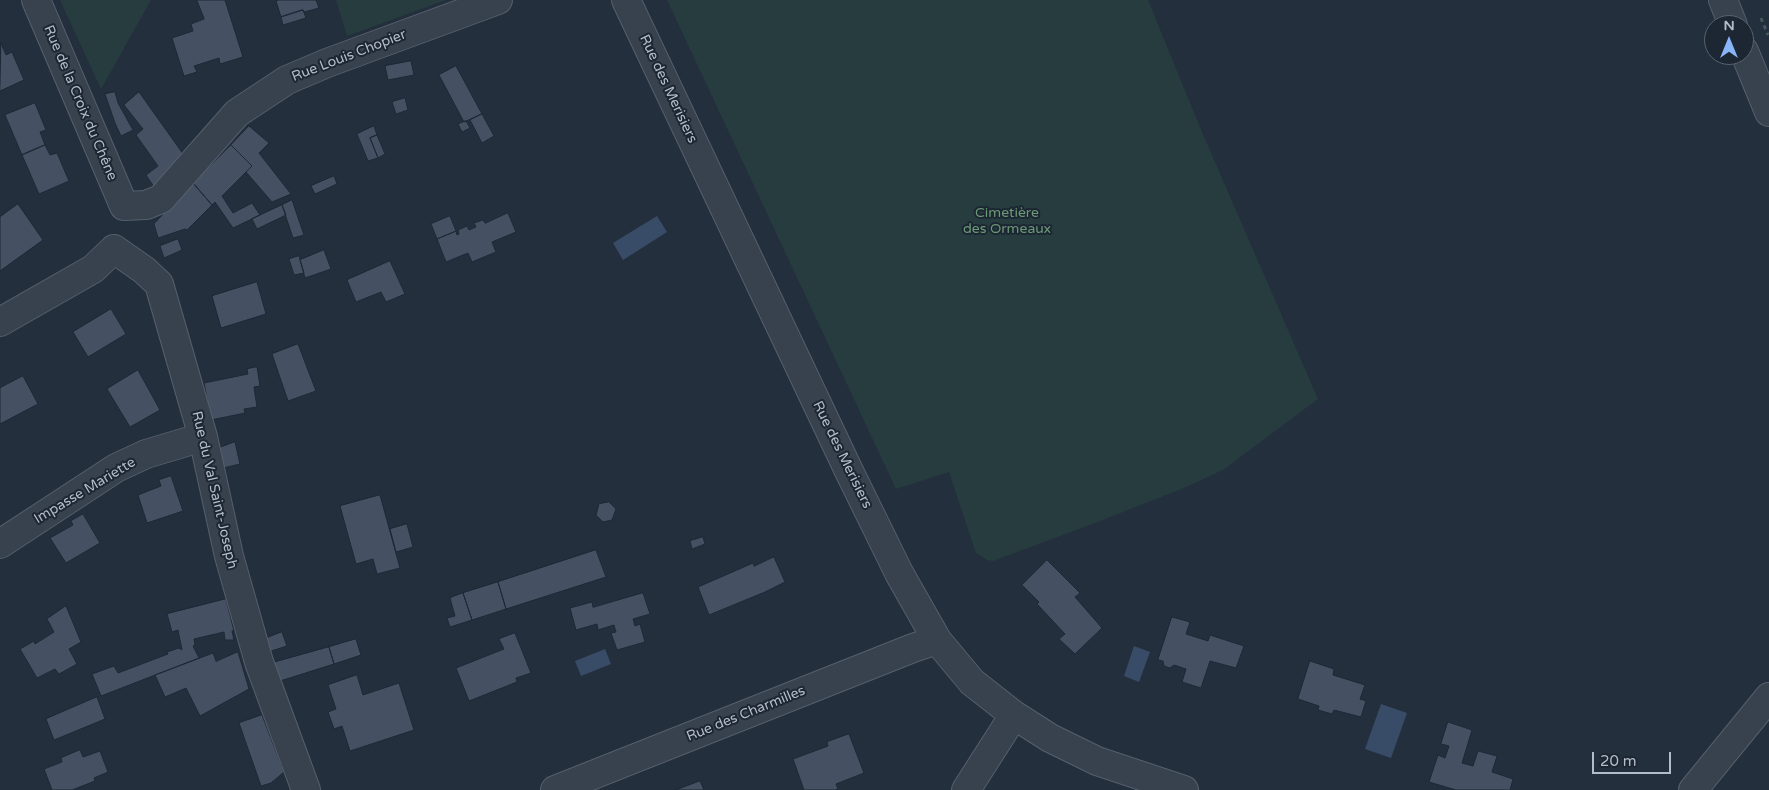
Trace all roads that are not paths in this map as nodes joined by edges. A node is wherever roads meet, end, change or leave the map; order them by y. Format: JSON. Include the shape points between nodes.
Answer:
{"nodes":[{"id":1,"x":36,"y":0,"type":"edge"},
{"id":2,"x":498,"y":0,"type":"edge"},
{"id":3,"x":626,"y":0,"type":"edge"},
{"id":4,"x":1723,"y":0,"type":"edge"},
{"id":5,"x":1730,"y":15,"type":"edge"},
{"id":6,"x":1750,"y":65,"type":"edge"},
{"id":7,"x":1769,"y":112,"type":"edge"},
{"id":8,"x":124,"y":206,"type":"junction"},
{"id":9,"x":114,"y":249,"type":"junction"},
{"id":10,"x":0,"y":322,"type":"edge"},
{"id":11,"x":203,"y":437,"type":"junction"},
{"id":12,"x":0,"y":544,"type":"edge"},
{"id":13,"x":937,"y":640,"type":"junction"},
{"id":14,"x":1769,"y":698,"type":"edge"},
{"id":15,"x":1014,"y":715,"type":"junction"},
{"id":16,"x":306,"y":790,"type":"edge"},
{"id":17,"x":555,"y":790,"type":"edge"},
{"id":18,"x":966,"y":790,"type":"edge"},
{"id":19,"x":1184,"y":790,"type":"edge"},
{"id":20,"x":1693,"y":790,"type":"edge"}],
"edges":[{"from":1,"to":8,"type":"street","name":"Rue de la Croix du Chêne"},
{"from":2,"to":8,"type":"street","name":"Rue Louis Chopier","via":[[327,62],[287,80],[238,113],[161,199],[146,205]]},
{"from":3,"to":13,"type":"street","name":"Rue des Merisiers","via":[[848,469],[899,573]]},
{"from":4,"to":5,"type":"street"},
{"from":6,"to":7,"type":"street"},
{"from":8,"to":9,"type":"street"},
{"from":9,"to":10,"type":"street","via":[[93,269]]},
{"from":9,"to":11,"type":"street","name":"Rue du Val Saint-Joseph","via":[[159,284]]},
{"from":11,"to":12,"type":"street","name":"Impasse Mariette","via":[[146,454],[116,468]]},
{"from":11,"to":16,"type":"street","name":"Rue du Val Saint-Joseph","via":[[229,556],[259,662]]},
{"from":13,"to":15,"type":"street","name":"Rue des Merisiers","via":[[972,682]]},
{"from":13,"to":17,"type":"street","name":"Rue des Charmilles"},
{"from":14,"to":20,"type":"street"},
{"from":15,"to":18,"type":"street"},
{"from":15,"to":19,"type":"street","name":"Rue des Merisiers","via":[[1050,738],[1097,761]]}]}
